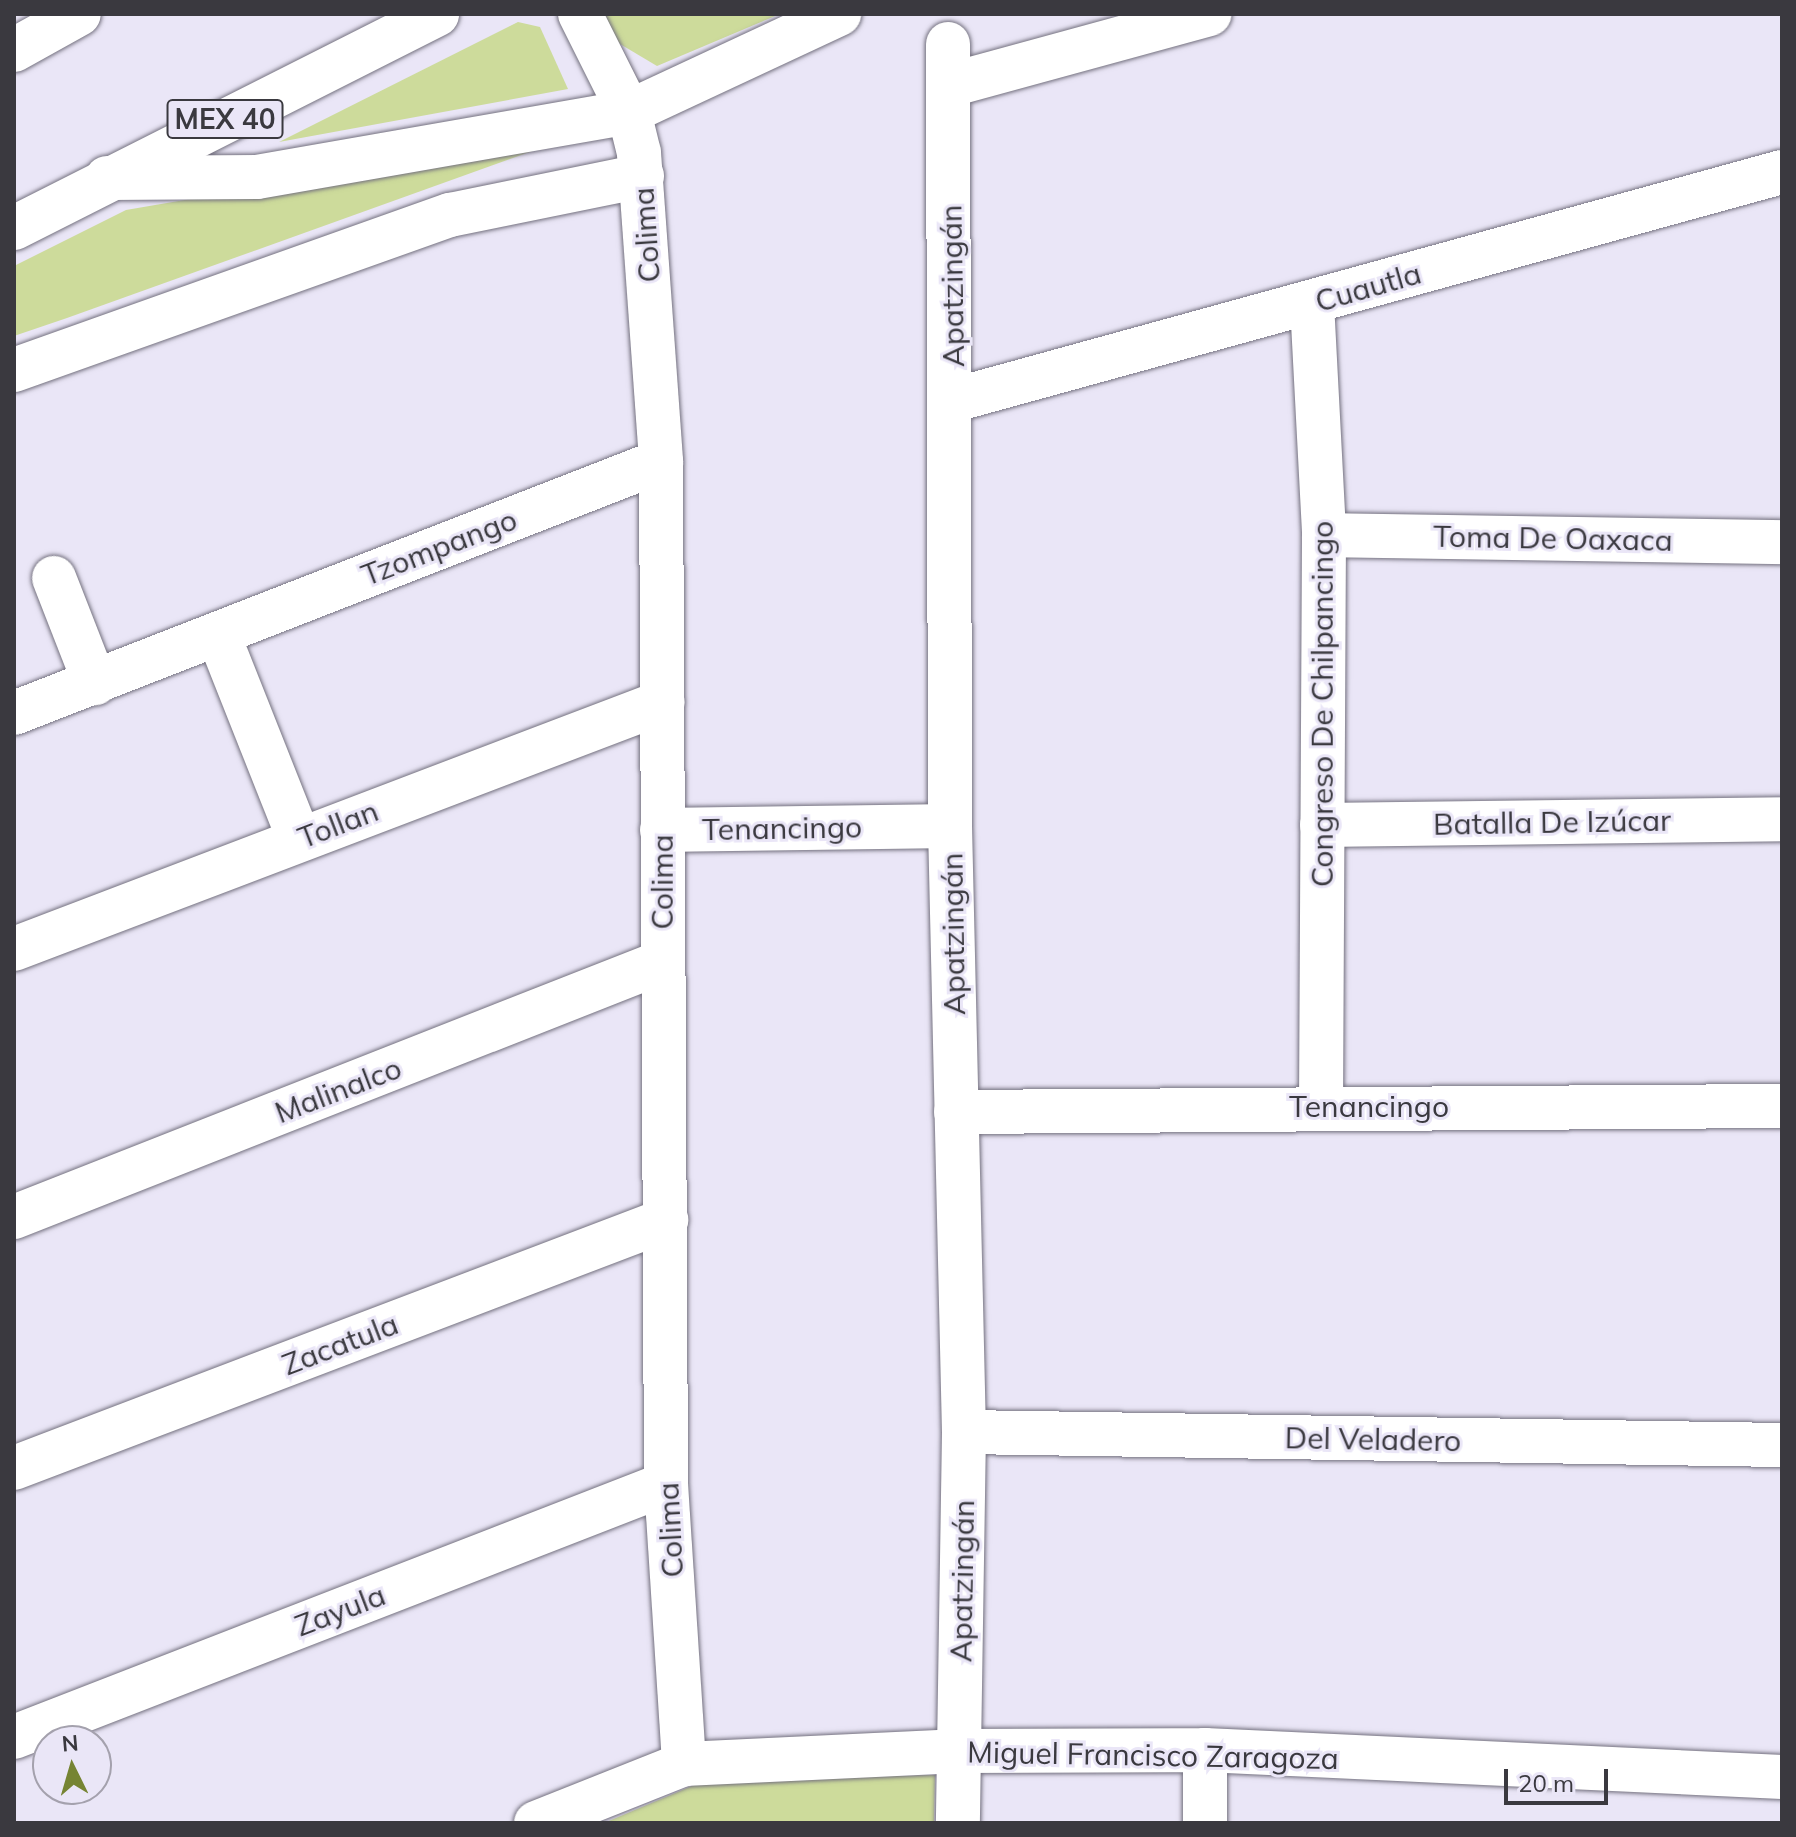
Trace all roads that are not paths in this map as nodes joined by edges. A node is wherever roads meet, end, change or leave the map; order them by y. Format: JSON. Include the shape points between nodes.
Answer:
{"nodes":[{"id":1,"x":79,"y":14,"type":"edge"},
{"id":2,"x":437,"y":14,"type":"edge"},
{"id":3,"x":580,"y":14,"type":"edge"},
{"id":4,"x":839,"y":14,"type":"edge"},
{"id":5,"x":1209,"y":14,"type":"edge"},
{"id":6,"x":14,"y":50,"type":"edge"},
{"id":7,"x":629,"y":112,"type":"junction"},
{"id":8,"x":1782,"y":172,"type":"edge"},
{"id":9,"x":642,"y":176,"type":"junction"},
{"id":10,"x":107,"y":178,"type":"junction"},
{"id":11,"x":14,"y":228,"type":"edge"},
{"id":12,"x":1312,"y":303,"type":"junction"},
{"id":13,"x":14,"y":370,"type":"edge"},
{"id":14,"x":954,"y":400,"type":"junction"},
{"id":15,"x":661,"y":461,"type":"junction"},
{"id":16,"x":1324,"y":535,"type":"junction"},
{"id":17,"x":1782,"y":542,"type":"edge"},
{"id":18,"x":54,"y":578,"type":"dead end"},
{"id":19,"x":218,"y":634,"type":"junction"},
{"id":20,"x":95,"y":683,"type":"junction"},
{"id":21,"x":663,"y":702,"type":"junction"},
{"id":22,"x":14,"y":713,"type":"edge"},
{"id":23,"x":1782,"y":819,"type":"edge"},
{"id":24,"x":1322,"y":825,"type":"junction"},
{"id":25,"x":950,"y":826,"type":"junction"},
{"id":26,"x":662,"y":830,"type":"junction"},
{"id":27,"x":299,"y":839,"type":"junction"},
{"id":28,"x":14,"y":949,"type":"edge"},
{"id":29,"x":662,"y":962,"type":"junction"},
{"id":30,"x":1321,"y":1106,"type":"junction"},
{"id":31,"x":1782,"y":1106,"type":"edge"},
{"id":32,"x":956,"y":1112,"type":"junction"},
{"id":33,"x":14,"y":1217,"type":"edge"},
{"id":34,"x":666,"y":1220,"type":"junction"},
{"id":35,"x":964,"y":1432,"type":"junction"},
{"id":36,"x":1782,"y":1445,"type":"edge"},
{"id":37,"x":14,"y":1468,"type":"edge"},
{"id":38,"x":666,"y":1484,"type":"junction"},
{"id":39,"x":14,"y":1737,"type":"edge"},
{"id":40,"x":1205,"y":1750,"type":"junction"},
{"id":41,"x":960,"y":1751,"type":"junction"},
{"id":42,"x":684,"y":1764,"type":"junction"},
{"id":43,"x":1782,"y":1777,"type":"edge"},
{"id":44,"x":536,"y":1823,"type":"edge"},
{"id":45,"x":958,"y":1823,"type":"edge"},
{"id":46,"x":1205,"y":1823,"type":"edge"}],
"edges":[{"from":1,"to":6,"type":"main road"},
{"from":2,"to":10,"type":"main road","number":"MEX 40"},
{"from":3,"to":7,"type":"main road","name":"Colima"},
{"from":4,"to":7,"type":"main road"},
{"from":5,"to":14,"type":"main road","name":"Apatzingán","via":[[949,65]]},
{"from":7,"to":9,"type":"main road","name":"Colima"},
{"from":7,"to":10,"type":"main road","via":[[257,177]]},
{"from":8,"to":12,"type":"main road","name":"Cuautla"},
{"from":9,"to":13,"type":"main road","via":[[450,215]]},
{"from":9,"to":15,"type":"main road","name":"Colima"},
{"from":10,"to":11,"type":"main road","number":"MEX 40"},
{"from":12,"to":14,"type":"main road","name":"Cuautla"},
{"from":12,"to":16,"type":"main road","name":"Congreso De Chilpancingo"},
{"from":14,"to":25,"type":"main road","name":"Apatzingán"},
{"from":15,"to":19,"type":"main road","name":"Tzompango"},
{"from":15,"to":21,"type":"main road","name":"Colima"},
{"from":16,"to":17,"type":"main road","name":"Toma De Oaxaca"},
{"from":16,"to":24,"type":"main road","name":"Congreso De Chilpancingo"},
{"from":18,"to":20,"type":"main road"},
{"from":19,"to":20,"type":"main road","name":"Tzompango"},
{"from":19,"to":27,"type":"main road"},
{"from":20,"to":22,"type":"main road","name":"Tzompango"},
{"from":21,"to":26,"type":"main road","name":"Colima"},
{"from":21,"to":27,"type":"main road","name":"Tollan"},
{"from":23,"to":24,"type":"main road","name":"Batalla De Izúcar"},
{"from":24,"to":30,"type":"main road","name":"Congreso De Chilpancingo"},
{"from":25,"to":26,"type":"main road","name":"Tenancingo"},
{"from":25,"to":32,"type":"main road","name":"Apatzingán"},
{"from":26,"to":29,"type":"main road","name":"Colima"},
{"from":27,"to":28,"type":"main road","name":"Tollan"},
{"from":29,"to":33,"type":"main road","name":"Malinalco"},
{"from":29,"to":34,"type":"main road","name":"Colima"},
{"from":30,"to":31,"type":"main road","name":"Tenancingo"},
{"from":30,"to":32,"type":"main road","name":"Tenancingo"},
{"from":32,"to":35,"type":"main road","name":"Apatzingán"},
{"from":34,"to":37,"type":"main road","name":"Zacatula"},
{"from":34,"to":38,"type":"main road","name":"Colima"},
{"from":35,"to":36,"type":"main road","name":"Del Veladero"},
{"from":35,"to":41,"type":"main road","name":"Apatzingán"},
{"from":38,"to":39,"type":"main road","name":"Zayula"},
{"from":38,"to":42,"type":"main road","name":"Colima"},
{"from":40,"to":41,"type":"main road","name":"Miguel Francisco Zaragoza"},
{"from":40,"to":43,"type":"main road","name":"Miguel Francisco Zaragoza"},
{"from":40,"to":46,"type":"main road"},
{"from":41,"to":42,"type":"main road","name":"Miguel Francisco Zaragoza"},
{"from":41,"to":45,"type":"main road","name":"Apatzingán"},
{"from":42,"to":44,"type":"main road","name":"Miguel Francisco Zaragoza"}]}
